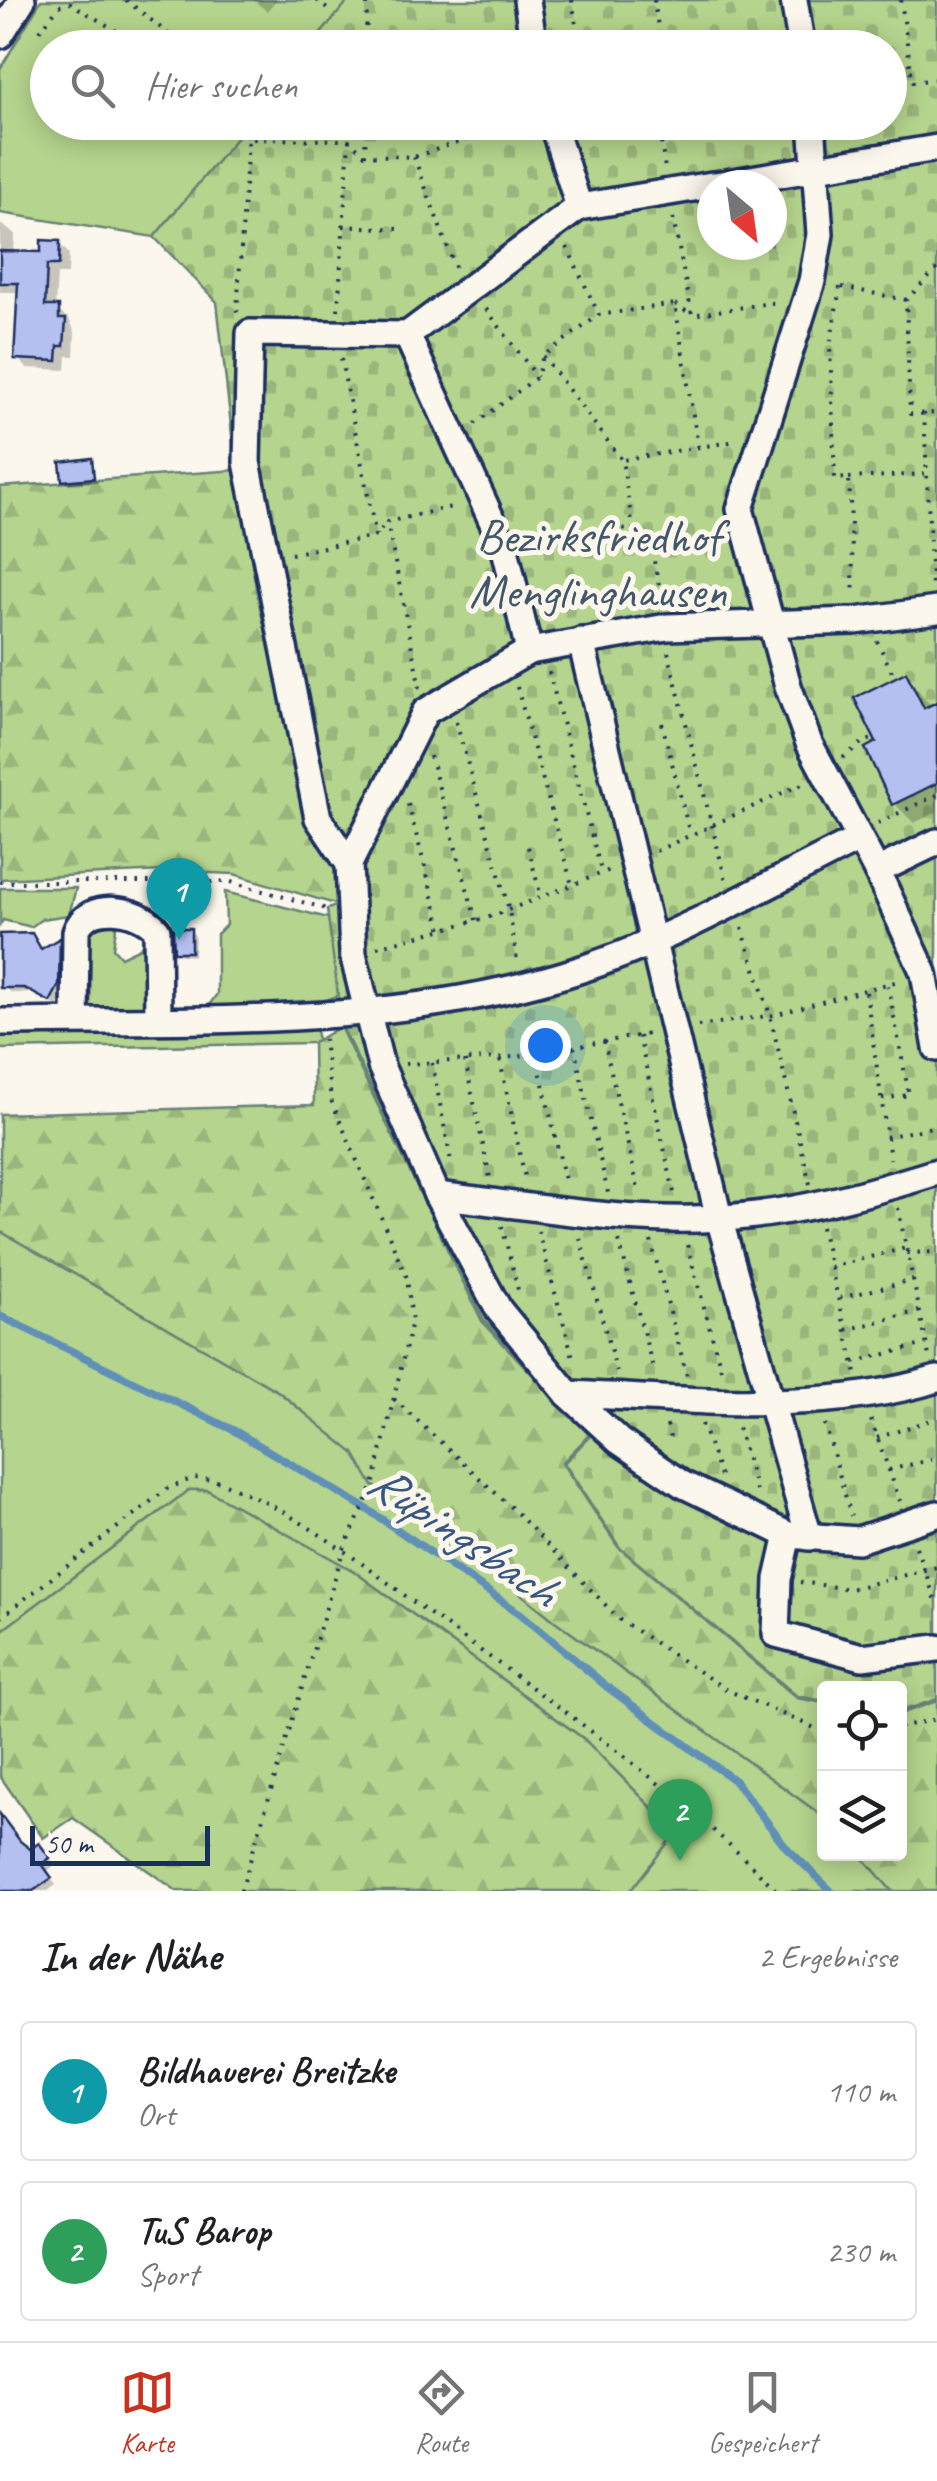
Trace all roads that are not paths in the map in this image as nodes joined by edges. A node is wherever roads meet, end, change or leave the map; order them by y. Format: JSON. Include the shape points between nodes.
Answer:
{"nodes":[{"id":1,"x":528,"y":0,"type":"edge"},
{"id":2,"x":794,"y":0,"type":"edge"},
{"id":3,"x":532,"y":30,"type":"edge"},
{"id":4,"x":799,"y":30,"type":"edge"},
{"id":5,"x":558,"y":140,"type":"edge"},
{"id":6,"x":814,"y":140,"type":"edge"},
{"id":7,"x":937,"y":148,"type":"edge"},
{"id":8,"x":818,"y":168,"type":"junction"},
{"id":9,"x":787,"y":173,"type":"edge"},
{"id":10,"x":697,"y":188,"type":"edge"},
{"id":11,"x":578,"y":207,"type":"junction"},
{"id":12,"x":407,"y":335,"type":"junction"},
{"id":13,"x":935,"y":610,"type":"edge"},
{"id":14,"x":770,"y":625,"type":"junction"},
{"id":15,"x":581,"y":640,"type":"junction"},
{"id":16,"x":527,"y":654,"type":"junction"},
{"id":17,"x":858,"y":836,"type":"junction"},
{"id":18,"x":937,"y":842,"type":"edge"},
{"id":19,"x":350,"y":864,"type":"junction"},
{"id":20,"x":877,"y":870,"type":"junction"},
{"id":21,"x":652,"y":941,"type":"junction"},
{"id":22,"x":367,"y":1013,"type":"junction"},
{"id":23,"x":158,"y":1018,"type":"junction"},
{"id":24,"x":75,"y":1020,"type":"junction"},
{"id":25,"x":0,"y":1022,"type":"edge"},
{"id":26,"x":937,"y":1048,"type":"edge"},
{"id":27,"x":937,"y":1172,"type":"edge"},
{"id":28,"x":448,"y":1196,"type":"junction"},
{"id":29,"x":719,"y":1218,"type":"junction"},
{"id":30,"x":937,"y":1379,"type":"edge"},
{"id":31,"x":576,"y":1394,"type":"junction"},
{"id":32,"x":770,"y":1400,"type":"junction"},
{"id":33,"x":937,"y":1514,"type":"edge"},
{"id":34,"x":788,"y":1532,"type":"junction"},
{"id":35,"x":937,"y":1648,"type":"edge"}],
"edges":[{"from":1,"to":3,"type":"lane"},
{"from":2,"to":4,"type":"lane"},
{"from":5,"to":11,"type":"lane"},
{"from":6,"to":8,"type":"lane"},
{"from":7,"to":8,"type":"lane"},
{"from":8,"to":9,"type":"lane"},
{"from":8,"to":14,"type":"lane","via":[[820,234],[810,290],[740,509]]},
{"from":10,"to":11,"type":"lane"},
{"from":11,"to":12,"type":"lane"},
{"from":12,"to":16,"type":"lane","via":[[505,549]]},
{"from":12,"to":19,"type":"lane","via":[[250,333],[247,462],[318,818]]},
{"from":13,"to":14,"type":"lane"},
{"from":14,"to":15,"type":"lane","via":[[665,628]]},
{"from":14,"to":17,"type":"lane","via":[[788,686]]},
{"from":15,"to":16,"type":"lane"},
{"from":15,"to":21,"type":"lane"},
{"from":16,"to":19,"type":"lane","via":[[422,718]]},
{"from":17,"to":20,"type":"lane"},
{"from":17,"to":21,"type":"lane"},
{"from":18,"to":20,"type":"lane"},
{"from":19,"to":22,"type":"lane","via":[[354,954]]},
{"from":20,"to":26,"type":"lane","via":[[924,973]]},
{"from":21,"to":22,"type":"lane","via":[[521,987]]},
{"from":21,"to":29,"type":"lane"},
{"from":22,"to":23,"type":"lane"},
{"from":22,"to":28,"type":"lane","via":[[381,1066]]},
{"from":23,"to":24,"type":"lane"},
{"from":23,"to":24,"type":"lane","via":[[156,930],[134,912],[90,912],[76,932]]},
{"from":24,"to":25,"type":"lane"},
{"from":27,"to":29,"type":"lane","via":[[844,1201]]},
{"from":28,"to":29,"type":"lane"},
{"from":28,"to":31,"type":"lane","via":[[501,1312]]},
{"from":29,"to":32,"type":"lane"},
{"from":30,"to":32,"type":"lane","via":[[862,1395]]},
{"from":31,"to":32,"type":"lane"},
{"from":31,"to":34,"type":"lane","via":[[619,1440],[682,1484]]},
{"from":32,"to":34,"type":"lane"},
{"from":33,"to":34,"type":"lane","via":[[858,1540]]},
{"from":34,"to":35,"type":"lane","via":[[776,1634],[862,1657]]}]}
